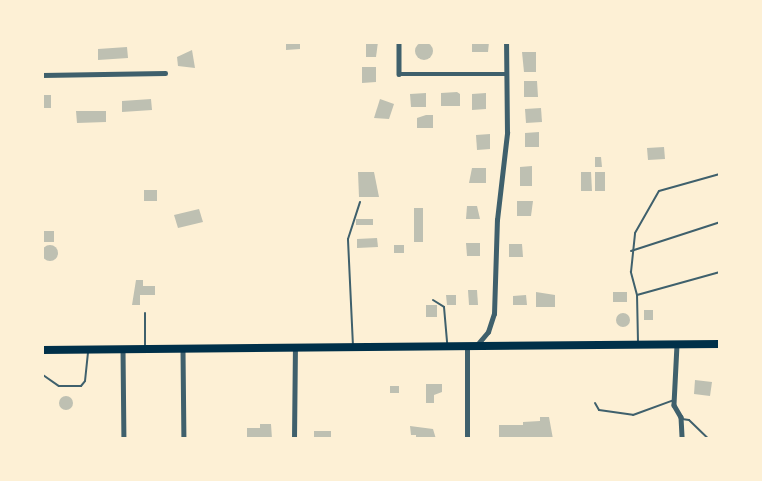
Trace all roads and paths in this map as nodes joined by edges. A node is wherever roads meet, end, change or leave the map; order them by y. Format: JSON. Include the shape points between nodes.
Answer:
{"nodes":[{"id":1,"x":399,"y":42,"type":"edge"},
{"id":2,"x":506,"y":42,"type":"edge"},
{"id":3,"x":165,"y":73,"type":"dead end"},
{"id":4,"x":506,"y":74,"type":"junction"},
{"id":5,"x":42,"y":75,"type":"edge"},
{"id":6,"x":720,"y":174,"type":"edge"},
{"id":7,"x":360,"y":202,"type":"dead end"},
{"id":8,"x":720,"y":222,"type":"edge"},
{"id":9,"x":631,"y":251,"type":"junction"},
{"id":10,"x":720,"y":272,"type":"edge"},
{"id":11,"x":637,"y":295,"type":"junction"},
{"id":12,"x":433,"y":300,"type":"dead end"},
{"id":13,"x":145,"y":313,"type":"dead end"},
{"id":14,"x":720,"y":344,"type":"edge"},
{"id":15,"x":638,"y":345,"type":"junction"},
{"id":16,"x":677,"y":345,"type":"junction"},
{"id":17,"x":447,"y":347,"type":"junction"},
{"id":18,"x":471,"y":347,"type":"junction"},
{"id":19,"x":353,"y":348,"type":"junction"},
{"id":20,"x":123,"y":349,"type":"junction"},
{"id":21,"x":295,"y":349,"type":"junction"},
{"id":22,"x":88,"y":350,"type":"junction"},
{"id":23,"x":145,"y":350,"type":"junction"},
{"id":24,"x":183,"y":350,"type":"junction"},
{"id":25,"x":42,"y":352,"type":"edge"},
{"id":26,"x":43,"y":375,"type":"edge"},
{"id":27,"x":43,"y":389,"type":"edge"},
{"id":28,"x":674,"y":400,"type":"junction"},
{"id":29,"x":595,"y":403,"type":"dead end"},
{"id":30,"x":42,"y":405,"type":"edge"},
{"id":31,"x":682,"y":419,"type":"junction"},
{"id":32,"x":124,"y":439,"type":"edge"},
{"id":33,"x":184,"y":439,"type":"edge"},
{"id":34,"x":294,"y":439,"type":"edge"},
{"id":35,"x":467,"y":439,"type":"edge"},
{"id":36,"x":682,"y":439,"type":"edge"},
{"id":37,"x":709,"y":439,"type":"edge"}],
"edges":[{"from":1,"to":4,"type":"street","via":[[399,74]]},
{"from":2,"to":4,"type":"street"},
{"from":3,"to":5,"type":"street"},
{"from":4,"to":18,"type":"street","via":[[507,133],[497,220],[495,304],[488,332]]},
{"from":6,"to":9,"type":"lane","via":[[660,191],[635,233]]},
{"from":7,"to":19,"type":"lane","via":[[348,239]]},
{"from":8,"to":9,"type":"lane"},
{"from":9,"to":11,"type":"lane"},
{"from":10,"to":11,"type":"lane"},
{"from":11,"to":15,"type":"lane"},
{"from":12,"to":17,"type":"lane","via":[[444,307]]},
{"from":13,"to":23,"type":"lane"},
{"from":14,"to":16,"type":"main road"},
{"from":15,"to":16,"type":"main road"},
{"from":15,"to":18,"type":"main road"},
{"from":16,"to":28,"type":"street"},
{"from":17,"to":18,"type":"main road"},
{"from":17,"to":19,"type":"main road"},
{"from":18,"to":35,"type":"street"},
{"from":19,"to":21,"type":"main road"},
{"from":20,"to":22,"type":"main road"},
{"from":20,"to":23,"type":"main road"},
{"from":20,"to":32,"type":"street"},
{"from":21,"to":24,"type":"main road"},
{"from":21,"to":34,"type":"street"},
{"from":22,"to":25,"type":"main road"},
{"from":22,"to":26,"type":"lane","via":[[81,386],[59,386]]},
{"from":23,"to":24,"type":"main road"},
{"from":24,"to":33,"type":"street"},
{"from":25,"to":26,"type":"lane"},
{"from":26,"to":27,"type":"lane"},
{"from":27,"to":30,"type":"lane"},
{"from":28,"to":29,"type":"lane","via":[[633,415],[599,410]]},
{"from":28,"to":31,"type":"street"},
{"from":31,"to":36,"type":"street"},
{"from":31,"to":37,"type":"lane","via":[[689,420]]}]}
